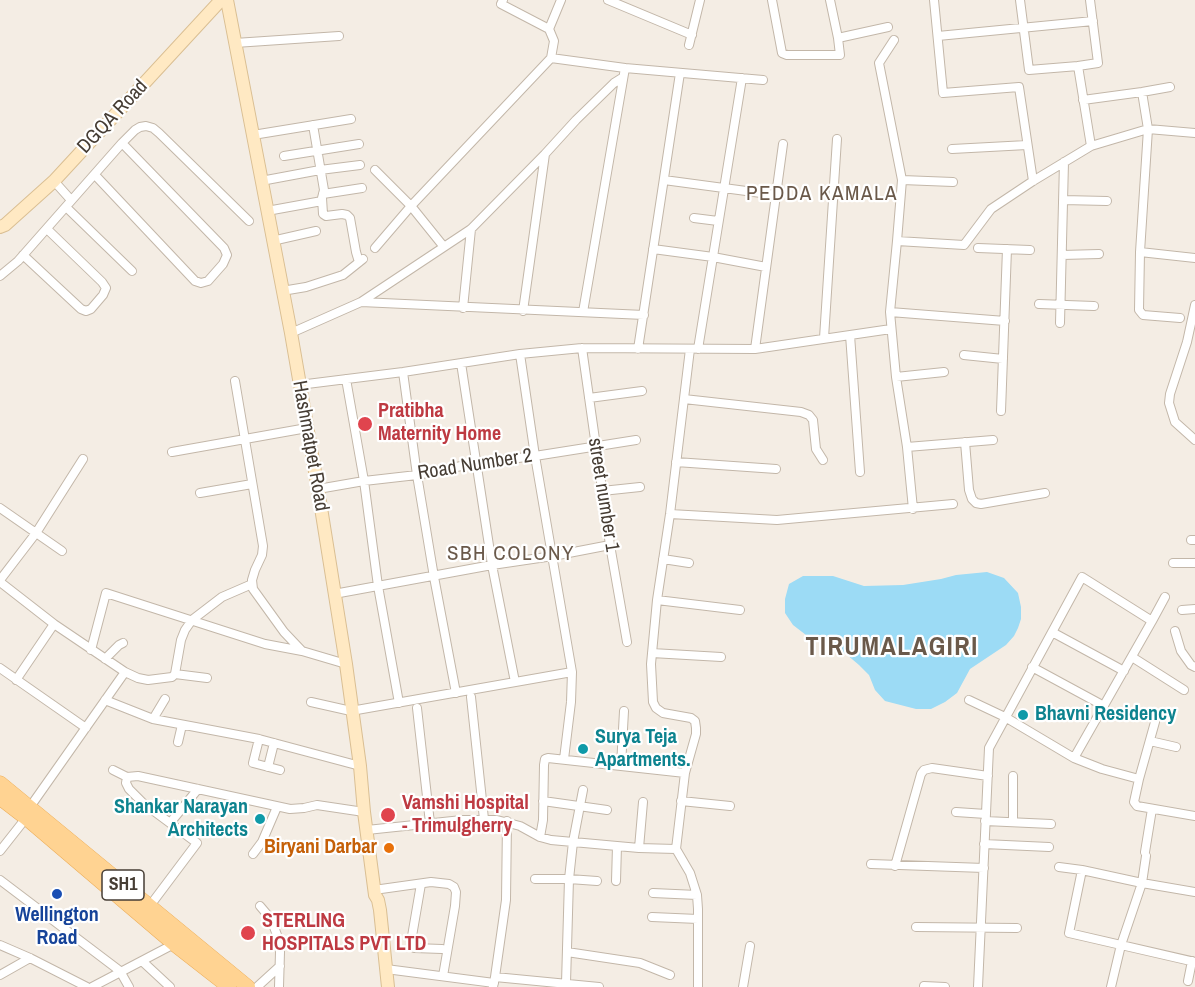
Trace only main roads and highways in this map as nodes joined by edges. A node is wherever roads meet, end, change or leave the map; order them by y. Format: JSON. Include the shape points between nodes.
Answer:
{"nodes":[{"id":1,"x":221,"y":0,"type":"edge"},
{"id":2,"x":227,"y":0,"type":"edge"},
{"id":3,"x":0,"y":227,"type":"edge"},
{"id":4,"x":0,"y":783,"type":"edge"},
{"id":5,"x":0,"y":798,"type":"edge"},
{"id":6,"x":28,"y":813,"type":"junction"},
{"id":7,"x":375,"y":892,"type":"junction"},
{"id":8,"x":229,"y":987,"type":"edge"},
{"id":9,"x":248,"y":987,"type":"edge"},
{"id":10,"x":381,"y":987,"type":"edge"},
{"id":11,"x":388,"y":987,"type":"edge"}],
"edges":[{"from":1,"to":3,"type":"main road","name":"DGQA Road","via":[[54,181]]},
{"from":2,"to":7,"type":"main road","name":"Hashmatpet Road","via":[[318,489],[346,664]]},
{"from":4,"to":6,"type":"main road","number":"SH1"},
{"from":5,"to":6,"type":"main road","number":"SH1"},
{"from":6,"to":8,"type":"main road","number":"SH1","via":[[174,944]]},
{"from":6,"to":9,"type":"main road","number":"SH1"},
{"from":7,"to":10,"type":"main road","name":"Hashmatpet Road"},
{"from":7,"to":11,"type":"main road","name":"Hashmatpet Road"}]}
